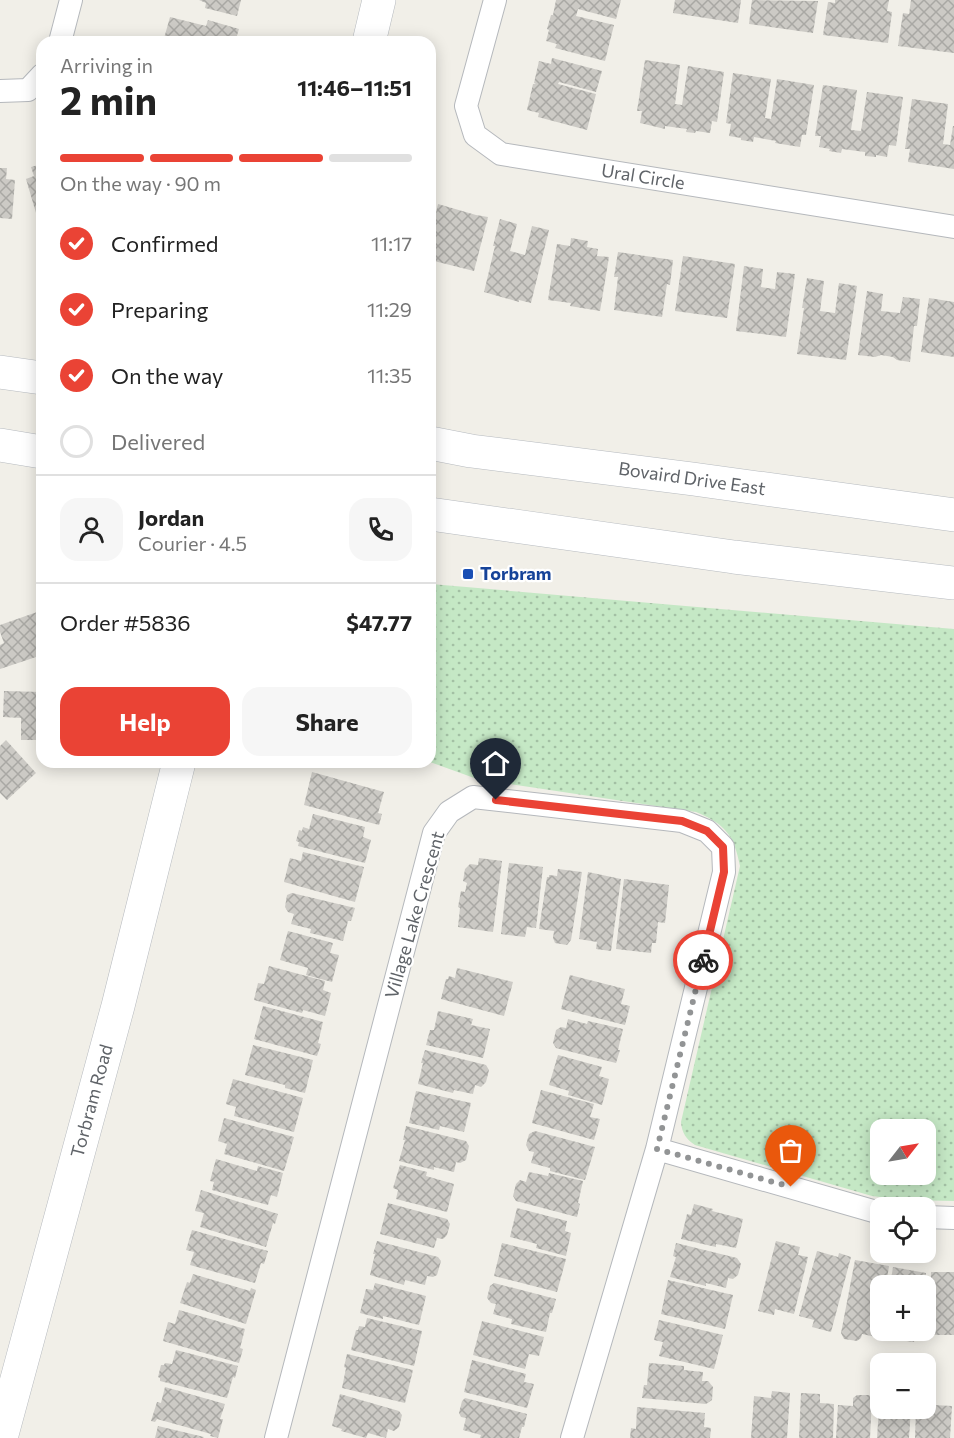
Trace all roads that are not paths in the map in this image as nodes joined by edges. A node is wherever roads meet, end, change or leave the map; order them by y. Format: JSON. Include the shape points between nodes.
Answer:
{"nodes":[{"id":1,"x":71,"y":0,"type":"edge"},
{"id":2,"x":380,"y":0,"type":"edge"},
{"id":3,"x":495,"y":0,"type":"edge"},
{"id":4,"x":62,"y":36,"type":"edge"},
{"id":5,"x":371,"y":36,"type":"edge"},
{"id":6,"x":36,"y":81,"type":"edge"},
{"id":7,"x":0,"y":91,"type":"edge"},
{"id":8,"x":954,"y":227,"type":"edge"},
{"id":9,"x":0,"y":372,"type":"edge"},
{"id":10,"x":36,"y":377,"type":"edge"},
{"id":11,"x":436,"y":431,"type":"edge"},
{"id":12,"x":436,"y":444,"type":"edge"},
{"id":13,"x":0,"y":445,"type":"edge"},
{"id":14,"x":36,"y":451,"type":"edge"},
{"id":15,"x":471,"y":451,"type":"junction"},
{"id":16,"x":436,"y":515,"type":"edge"},
{"id":17,"x":954,"y":515,"type":"edge"},
{"id":18,"x":954,"y":583,"type":"edge"},
{"id":19,"x":178,"y":768,"type":"edge"},
{"id":20,"x":657,"y":1149,"type":"junction"},
{"id":21,"x":870,"y":1210,"type":"edge"},
{"id":22,"x":936,"y":1217,"type":"edge"},
{"id":23,"x":954,"y":1218,"type":"edge"},
{"id":24,"x":1,"y":1438,"type":"edge"},
{"id":25,"x":276,"y":1438,"type":"edge"},
{"id":26,"x":572,"y":1438,"type":"edge"}],
"edges":[{"from":1,"to":4,"type":"street"},
{"from":2,"to":5,"type":"main road"},
{"from":3,"to":8,"type":"street","name":"Ural Circle","via":[[466,106],[475,135],[501,154]]},
{"from":6,"to":7,"type":"street","via":[[28,90]]},
{"from":9,"to":10,"type":"main road"},
{"from":11,"to":15,"type":"main road"},
{"from":12,"to":15,"type":"main road","name":"Bovaird Drive East"},
{"from":13,"to":14,"type":"main road"},
{"from":15,"to":17,"type":"main road","name":"Bovaird Drive East"},
{"from":16,"to":18,"type":"main road"},
{"from":19,"to":24,"type":"main road","name":"Torbram Road","via":[[118,1006]]},
{"from":20,"to":21,"type":"street"},
{"from":20,"to":25,"type":"street","name":"Village Lake Crescent","via":[[724,872],[723,847],[707,831],[682,821],[473,798],[449,812],[434,833]]},
{"from":20,"to":26,"type":"street","name":"Village Lake Crescent"},
{"from":22,"to":23,"type":"street"}]}
